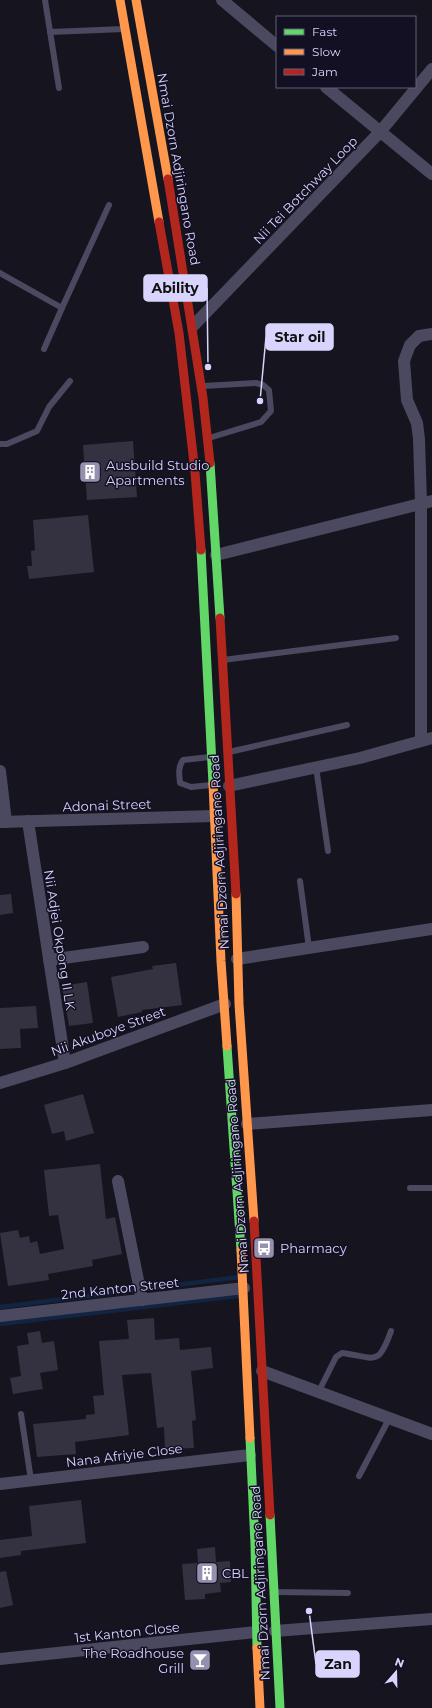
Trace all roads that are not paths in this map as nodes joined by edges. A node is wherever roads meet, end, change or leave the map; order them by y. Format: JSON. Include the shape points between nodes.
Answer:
{"nodes":[{"id":1,"x":45,"y":0,"type":"edge"},
{"id":2,"x":120,"y":0,"type":"edge"},
{"id":3,"x":136,"y":0,"type":"edge"},
{"id":4,"x":222,"y":0,"type":"edge"},
{"id":5,"x":124,"y":29,"type":"junction"},
{"id":6,"x":50,"y":32,"type":"junction"},
{"id":7,"x":276,"y":45,"type":"edge"},
{"id":8,"x":432,"y":69,"type":"edge"},
{"id":9,"x":59,"y":88,"type":"dead end"},
{"id":10,"x":327,"y":88,"type":"edge"},
{"id":11,"x":158,"y":122,"type":"junction"},
{"id":12,"x":143,"y":124,"type":"junction"},
{"id":13,"x":380,"y":132,"type":"junction"},
{"id":14,"x":432,"y":174,"type":"edge"},
{"id":15,"x":109,"y":205,"type":"dead end"},
{"id":16,"x":0,"y":273,"type":"edge"},
{"id":17,"x":62,"y":308,"type":"junction"},
{"id":18,"x":193,"y":326,"type":"junction"},
{"id":19,"x":432,"y":334,"type":"edge"},
{"id":20,"x":44,"y":350,"type":"dead end"},
{"id":21,"x":70,"y":381,"type":"dead end"},
{"id":22,"x":202,"y":386,"type":"junction"},
{"id":23,"x":208,"y":439,"type":"junction"},
{"id":24,"x":0,"y":444,"type":"edge"},
{"id":25,"x":427,"y":502,"type":"edge"},
{"id":26,"x":216,"y":555,"type":"junction"},
{"id":27,"x":396,"y":638,"type":"dead end"},
{"id":28,"x":222,"y":660,"type":"junction"},
{"id":29,"x":347,"y":725,"type":"dead end"},
{"id":30,"x":426,"y":739,"type":"edge"},
{"id":31,"x":227,"y":752,"type":"junction"},
{"id":32,"x":211,"y":757,"type":"junction"},
{"id":33,"x":316,"y":767,"type":"junction"},
{"id":34,"x":0,"y":771,"type":"edge"},
{"id":35,"x":212,"y":785,"type":"junction"},
{"id":36,"x":229,"y":786,"type":"junction"},
{"id":37,"x":214,"y":816,"type":"junction"},
{"id":38,"x":28,"y":821,"type":"junction"},
{"id":39,"x":3,"y":822,"type":"edge"},
{"id":40,"x":328,"y":851,"type":"dead end"},
{"id":41,"x":300,"y":881,"type":"dead end"},
{"id":42,"x":237,"y":914,"type":"junction"},
{"id":43,"x":219,"y":915,"type":"junction"},
{"id":44,"x":432,"y":929,"type":"edge"},
{"id":45,"x":143,"y":947,"type":"dead end"},
{"id":46,"x":310,"y":948,"type":"junction"},
{"id":47,"x":237,"y":959,"type":"junction"},
{"id":48,"x":50,"y":960,"type":"junction"},
{"id":49,"x":225,"y":1004,"type":"junction"},
{"id":50,"x":65,"y":1063,"type":"junction"},
{"id":51,"x":0,"y":1083,"type":"edge"},
{"id":52,"x":432,"y":1110,"type":"edge"},
{"id":53,"x":247,"y":1124,"type":"junction"},
{"id":54,"x":118,"y":1181,"type":"dead end"},
{"id":55,"x":410,"y":1188,"type":"dead end"},
{"id":56,"x":432,"y":1188,"type":"edge"},
{"id":57,"x":244,"y":1288,"type":"junction"},
{"id":58,"x":142,"y":1300,"type":"junction"},
{"id":59,"x":0,"y":1316,"type":"edge"},
{"id":60,"x":391,"y":1331,"type":"dead end"},
{"id":61,"x":262,"y":1372,"type":"junction"},
{"id":62,"x":318,"y":1393,"type":"junction"},
{"id":63,"x":21,"y":1414,"type":"dead end"},
{"id":64,"x":389,"y":1419,"type":"junction"},
{"id":65,"x":432,"y":1434,"type":"edge"},
{"id":66,"x":250,"y":1455,"type":"junction"},
{"id":67,"x":359,"y":1476,"type":"dead end"},
{"id":68,"x":31,"y":1480,"type":"junction"},
{"id":69,"x":0,"y":1484,"type":"edge"},
{"id":70,"x":274,"y":1592,"type":"junction"},
{"id":71,"x":348,"y":1593,"type":"dead end"},
{"id":72,"x":432,"y":1619,"type":"edge"},
{"id":73,"x":275,"y":1631,"type":"junction"},
{"id":74,"x":256,"y":1632,"type":"junction"},
{"id":75,"x":0,"y":1659,"type":"edge"},
{"id":76,"x":260,"y":1708,"type":"edge"},
{"id":77,"x":280,"y":1708,"type":"edge"}],
"edges":[{"from":1,"to":6,"type":"lane"},
{"from":2,"to":5,"type":"main road","name":"Nmai Dzorn Adjiringano Road"},
{"from":3,"to":11,"type":"main road","name":"Nmai Dzorn Adjiringano Road"},
{"from":4,"to":7,"type":"street"},
{"from":5,"to":6,"type":"lane"},
{"from":5,"to":12,"type":"main road","name":"Nmai Dzorn Adjiringano Road"},
{"from":6,"to":9,"type":"lane"},
{"from":8,"to":13,"type":"street","name":"Nii Tei Botchway Loop"},
{"from":10,"to":13,"type":"street"},
{"from":11,"to":12,"type":"main road"},
{"from":11,"to":18,"type":"main road","name":"Nmai Dzorn Adjiringano Road"},
{"from":12,"to":32,"type":"main road","name":"Nmai Dzorn Adjiringano Road","via":[[187,389],[202,558]]},
{"from":13,"to":14,"type":"street"},
{"from":13,"to":18,"type":"street","name":"Nii Tei Botchway Loop"},
{"from":15,"to":17,"type":"lane"},
{"from":16,"to":17,"type":"lane"},
{"from":17,"to":20,"type":"lane"},
{"from":18,"to":22,"type":"main road","name":"Nmai Dzorn Adjiringano Road"},
{"from":19,"to":25,"type":"street","via":[[419,336],[410,345],[404,360],[406,400],[417,423]]},
{"from":21,"to":24,"type":"lane","via":[[49,407],[37,431],[7,444]]},
{"from":22,"to":23,"type":"main road","name":"Nmai Dzorn Adjiringano Road"},
{"from":22,"to":23,"type":"lane","via":[[256,382],[269,390],[271,411],[261,422]]},
{"from":23,"to":26,"type":"main road","name":"Nmai Dzorn Adjiringano Road"},
{"from":25,"to":26,"type":"street"},
{"from":25,"to":30,"type":"street"},
{"from":26,"to":28,"type":"main road","name":"Nmai Dzorn Adjiringano Road"},
{"from":27,"to":28,"type":"lane"},
{"from":28,"to":31,"type":"main road","name":"Nmai Dzorn Adjiringano Road"},
{"from":29,"to":31,"type":"lane"},
{"from":30,"to":33,"type":"street","via":[[360,758]]},
{"from":31,"to":36,"type":"main road","name":"Nmai Dzorn Adjiringano Road"},
{"from":32,"to":35,"type":"main road","name":"Nmai Dzorn Adjiringano Road"},
{"from":32,"to":35,"type":"lane","via":[[184,760],[179,773],[180,783],[185,786]]},
{"from":33,"to":36,"type":"street"},
{"from":33,"to":40,"type":"lane"},
{"from":34,"to":39,"type":"street"},
{"from":35,"to":37,"type":"main road","name":"Nmai Dzorn Adjiringano Road"},
{"from":36,"to":42,"type":"main road","name":"Nmai Dzorn Adjiringano Road"},
{"from":37,"to":38,"type":"street","name":"Adonai Street"},
{"from":37,"to":43,"type":"main road","name":"Nmai Dzorn Adjiringano Road"},
{"from":38,"to":39,"type":"street","name":"Adonai Street"},
{"from":38,"to":48,"type":"street","name":"Nii Adjei Okpong II LK"},
{"from":41,"to":46,"type":"lane"},
{"from":42,"to":43,"type":"main road"},
{"from":42,"to":47,"type":"main road","name":"Nmai Dzorn Adjiringano Road"},
{"from":43,"to":49,"type":"main road","name":"Nmai Dzorn Adjiringano Road"},
{"from":44,"to":46,"type":"street"},
{"from":45,"to":48,"type":"street"},
{"from":46,"to":47,"type":"street"},
{"from":47,"to":53,"type":"main road","name":"Nmai Dzorn Adjiringano Road"},
{"from":48,"to":50,"type":"street","name":"Nii Adjei Okpong II LK"},
{"from":49,"to":50,"type":"street","name":"Nii Akuboye Street"},
{"from":49,"to":57,"type":"main road","name":"Nmai Dzorn Adjiringano Road","via":[[231,1125]]},
{"from":50,"to":51,"type":"street","name":"Nii Akuboye Street"},
{"from":52,"to":53,"type":"street"},
{"from":53,"to":61,"type":"main road","name":"Nmai Dzorn Adjiringano Road"},
{"from":54,"to":58,"type":"street"},
{"from":55,"to":56,"type":"lane"},
{"from":57,"to":58,"type":"street","name":"2nd Kanton Street"},
{"from":57,"to":66,"type":"main road","name":"Nmai Dzorn Adjiringano Road"},
{"from":58,"to":59,"type":"street","name":"2nd Kanton Street"},
{"from":60,"to":62,"type":"lane","via":[[384,1350],[372,1359],[342,1353],[336,1358]]},
{"from":61,"to":62,"type":"street"},
{"from":61,"to":70,"type":"main road","name":"Nmai Dzorn Adjiringano Road"},
{"from":62,"to":64,"type":"street"},
{"from":63,"to":68,"type":"lane"},
{"from":64,"to":65,"type":"street"},
{"from":64,"to":67,"type":"lane"},
{"from":66,"to":68,"type":"street","name":"Nana Afriyie Close"},
{"from":66,"to":74,"type":"main road","name":"Nmai Dzorn Adjiringano Road"},
{"from":68,"to":69,"type":"street","name":"Nana Afriyie Close"},
{"from":70,"to":71,"type":"lane"},
{"from":70,"to":73,"type":"main road","name":"Nmai Dzorn Adjiringano Road"},
{"from":72,"to":73,"type":"street"},
{"from":73,"to":77,"type":"main road","name":"Nmai Dzorn Adjiringano Road"},
{"from":74,"to":75,"type":"street","name":"1st Kanton Close"},
{"from":74,"to":76,"type":"main road","name":"Nmai Dzorn Adjiringano Road"}]}
